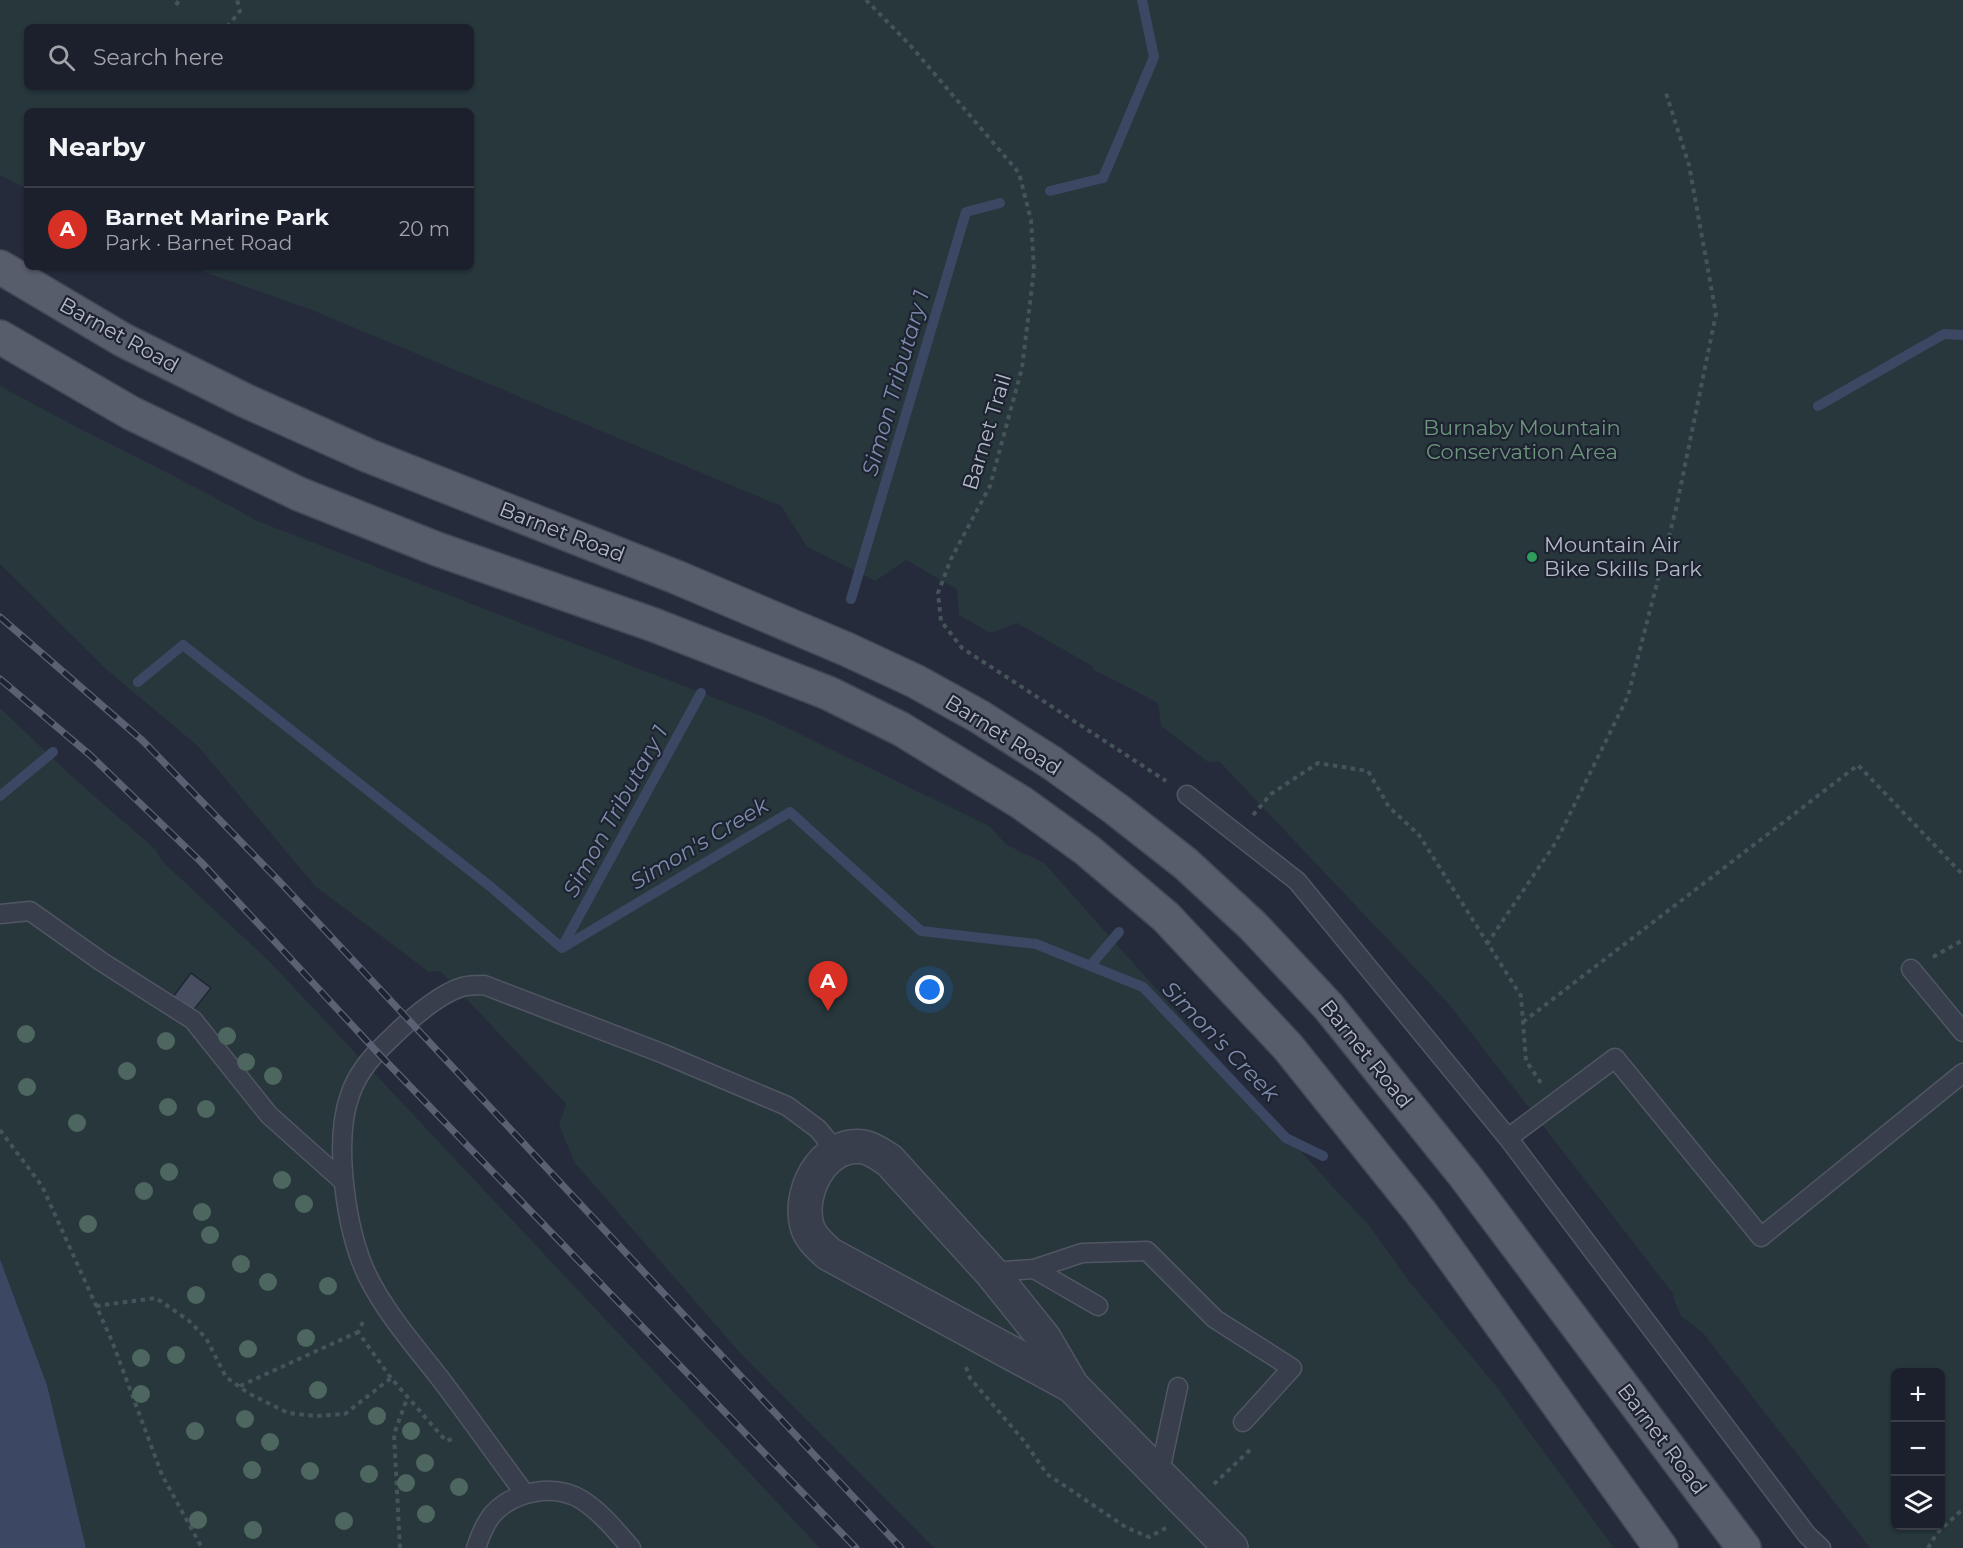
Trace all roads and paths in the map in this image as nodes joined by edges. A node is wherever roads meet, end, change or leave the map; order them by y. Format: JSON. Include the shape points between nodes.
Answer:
{"nodes":[{"id":1,"x":180,"y":0,"type":"edge"},
{"id":2,"x":237,"y":0,"type":"edge"},
{"id":3,"x":866,"y":0,"type":"edge"},
{"id":4,"x":176,"y":5,"type":"dead end"},
{"id":5,"x":229,"y":24,"type":"edge"},
{"id":6,"x":1665,"y":90,"type":"dead end"},
{"id":7,"x":0,"y":267,"type":"edge"},
{"id":8,"x":0,"y":337,"type":"edge"},
{"id":9,"x":1187,"y":795,"type":"joint"},
{"id":10,"x":1237,"y":834,"type":"junction"},
{"id":11,"x":1963,"y":874,"type":"edge"},
{"id":12,"x":0,"y":914,"type":"edge"},
{"id":13,"x":1963,"y":940,"type":"edge"},
{"id":14,"x":1487,"y":944,"type":"junction"},
{"id":15,"x":1911,"y":969,"type":"joint"},
{"id":16,"x":1523,"y":1022,"type":"junction"},
{"id":17,"x":1963,"y":1032,"type":"edge"},
{"id":18,"x":1963,"y":1073,"type":"edge"},
{"id":19,"x":1555,"y":1103,"type":"junction"},
{"id":20,"x":0,"y":1130,"type":"edge"},
{"id":21,"x":1508,"y":1138,"type":"junction"},
{"id":22,"x":837,"y":1152,"type":"junction"},
{"id":23,"x":344,"y":1182,"type":"junction"},
{"id":24,"x":1034,"y":1269,"type":"junction"},
{"id":25,"x":991,"y":1272,"type":"junction"},
{"id":26,"x":379,"y":1295,"type":"junction"},
{"id":27,"x":96,"y":1306,"type":"junction"},
{"id":28,"x":1098,"y":1306,"type":"dead end"},
{"id":29,"x":358,"y":1332,"type":"junction"},
{"id":30,"x":391,"y":1378,"type":"junction"},
{"id":31,"x":240,"y":1386,"type":"junction"},
{"id":32,"x":1072,"y":1386,"type":"junction"},
{"id":33,"x":1178,"y":1387,"type":"dead end"},
{"id":34,"x":408,"y":1396,"type":"junction"},
{"id":35,"x":1243,"y":1422,"type":"dead end"},
{"id":36,"x":477,"y":1428,"type":"junction"},
{"id":37,"x":1259,"y":1441,"type":"dead end"},
{"id":38,"x":1159,"y":1476,"type":"junction"},
{"id":39,"x":1221,"y":1477,"type":"dead end"},
{"id":40,"x":525,"y":1494,"type":"junction"},
{"id":41,"x":1963,"y":1509,"type":"edge"},
{"id":42,"x":202,"y":1548,"type":"edge"},
{"id":43,"x":400,"y":1548,"type":"edge"},
{"id":44,"x":476,"y":1548,"type":"edge"},
{"id":45,"x":631,"y":1548,"type":"edge"},
{"id":46,"x":1231,"y":1548,"type":"edge"},
{"id":47,"x":1661,"y":1548,"type":"edge"},
{"id":48,"x":1744,"y":1548,"type":"edge"},
{"id":49,"x":1821,"y":1548,"type":"edge"},
{"id":50,"x":1928,"y":1548,"type":"edge"}],
"edges":[{"from":1,"to":4,"type":"path"},
{"from":2,"to":5,"type":"path","via":[[240,11]]},
{"from":3,"to":9,"type":"path","name":"Barnet Trail","via":[[910,45],[1019,173],[1031,220],[1035,270],[1022,368],[990,486],[951,559],[938,593],[941,621],[962,648]]},
{"from":6,"to":14,"type":"path","via":[[1689,165],[1716,314],[1676,509],[1628,696],[1556,842]]},
{"from":7,"to":48,"type":"main road","name":"Barnet Road","via":[[123,340],[266,410],[369,456],[676,577],[915,681],[981,717],[1116,810],[1186,864],[1253,926],[1328,1006],[1465,1176]]},
{"from":8,"to":47,"type":"main road","via":[[131,413],[299,494],[828,693],[901,729],[1022,803],[1087,850],[1166,917],[1288,1047],[1421,1213]]},
{"from":9,"to":10,"type":"lane"},
{"from":10,"to":14,"type":"path","via":[[1271,794],[1318,763],[1368,771],[1389,807],[1419,835]]},
{"from":10,"to":21,"type":"lane","via":[[1296,881]]},
{"from":11,"to":16,"type":"path","via":[[1858,765]]},
{"from":12,"to":23,"type":"lane","via":[[30,911],[193,1020],[269,1115]]},
{"from":13,"to":15,"type":"path"},
{"from":14,"to":16,"type":"path","via":[[1521,996]]},
{"from":15,"to":17,"type":"lane"},
{"from":16,"to":19,"type":"path","via":[[1526,1061]]},
{"from":18,"to":19,"type":"lane","via":[[1761,1238],[1615,1058]]},
{"from":19,"to":21,"type":"lane"},
{"from":20,"to":27,"type":"path","via":[[42,1186]]},
{"from":21,"to":49,"type":"lane","via":[[1807,1535]]},
{"from":22,"to":23,"type":"lane","via":[[818,1129],[787,1106],[495,989],[471,985],[454,990],[408,1021],[362,1070],[343,1118]]},
{"from":22,"to":25,"type":"street","via":[[863,1147],[889,1160]]},
{"from":22,"to":32,"type":"street","via":[[815,1173],[804,1204],[809,1232],[819,1245]]},
{"from":23,"to":26,"type":"lane","via":[[359,1253]]},
{"from":24,"to":25,"type":"lane"},
{"from":24,"to":28,"type":"lane"},
{"from":24,"to":35,"type":"lane","via":[[1083,1253],[1147,1251],[1215,1320],[1292,1368]]},
{"from":25,"to":32,"type":"street","via":[[1044,1338]]},
{"from":26,"to":29,"type":"path"},
{"from":26,"to":36,"type":"lane"},
{"from":27,"to":31,"type":"path","via":[[156,1298],[206,1338],[226,1377]]},
{"from":27,"to":42,"type":"path","via":[[162,1474]]},
{"from":29,"to":30,"type":"path"},
{"from":29,"to":31,"type":"path"},
{"from":30,"to":31,"type":"path","via":[[345,1414],[316,1416],[288,1413]]},
{"from":30,"to":34,"type":"path"},
{"from":32,"to":38,"type":"street"},
{"from":33,"to":38,"type":"lane"},
{"from":34,"to":36,"type":"path","via":[[446,1441]]},
{"from":34,"to":43,"type":"path","via":[[394,1434]]},
{"from":36,"to":40,"type":"lane"},
{"from":37,"to":39,"type":"path"},
{"from":38,"to":46,"type":"street"},
{"from":40,"to":44,"type":"lane","via":[[493,1514]]},
{"from":40,"to":45,"type":"lane","via":[[562,1492],[581,1499]]},
{"from":41,"to":50,"type":"path","via":[[1937,1533]]}]}
